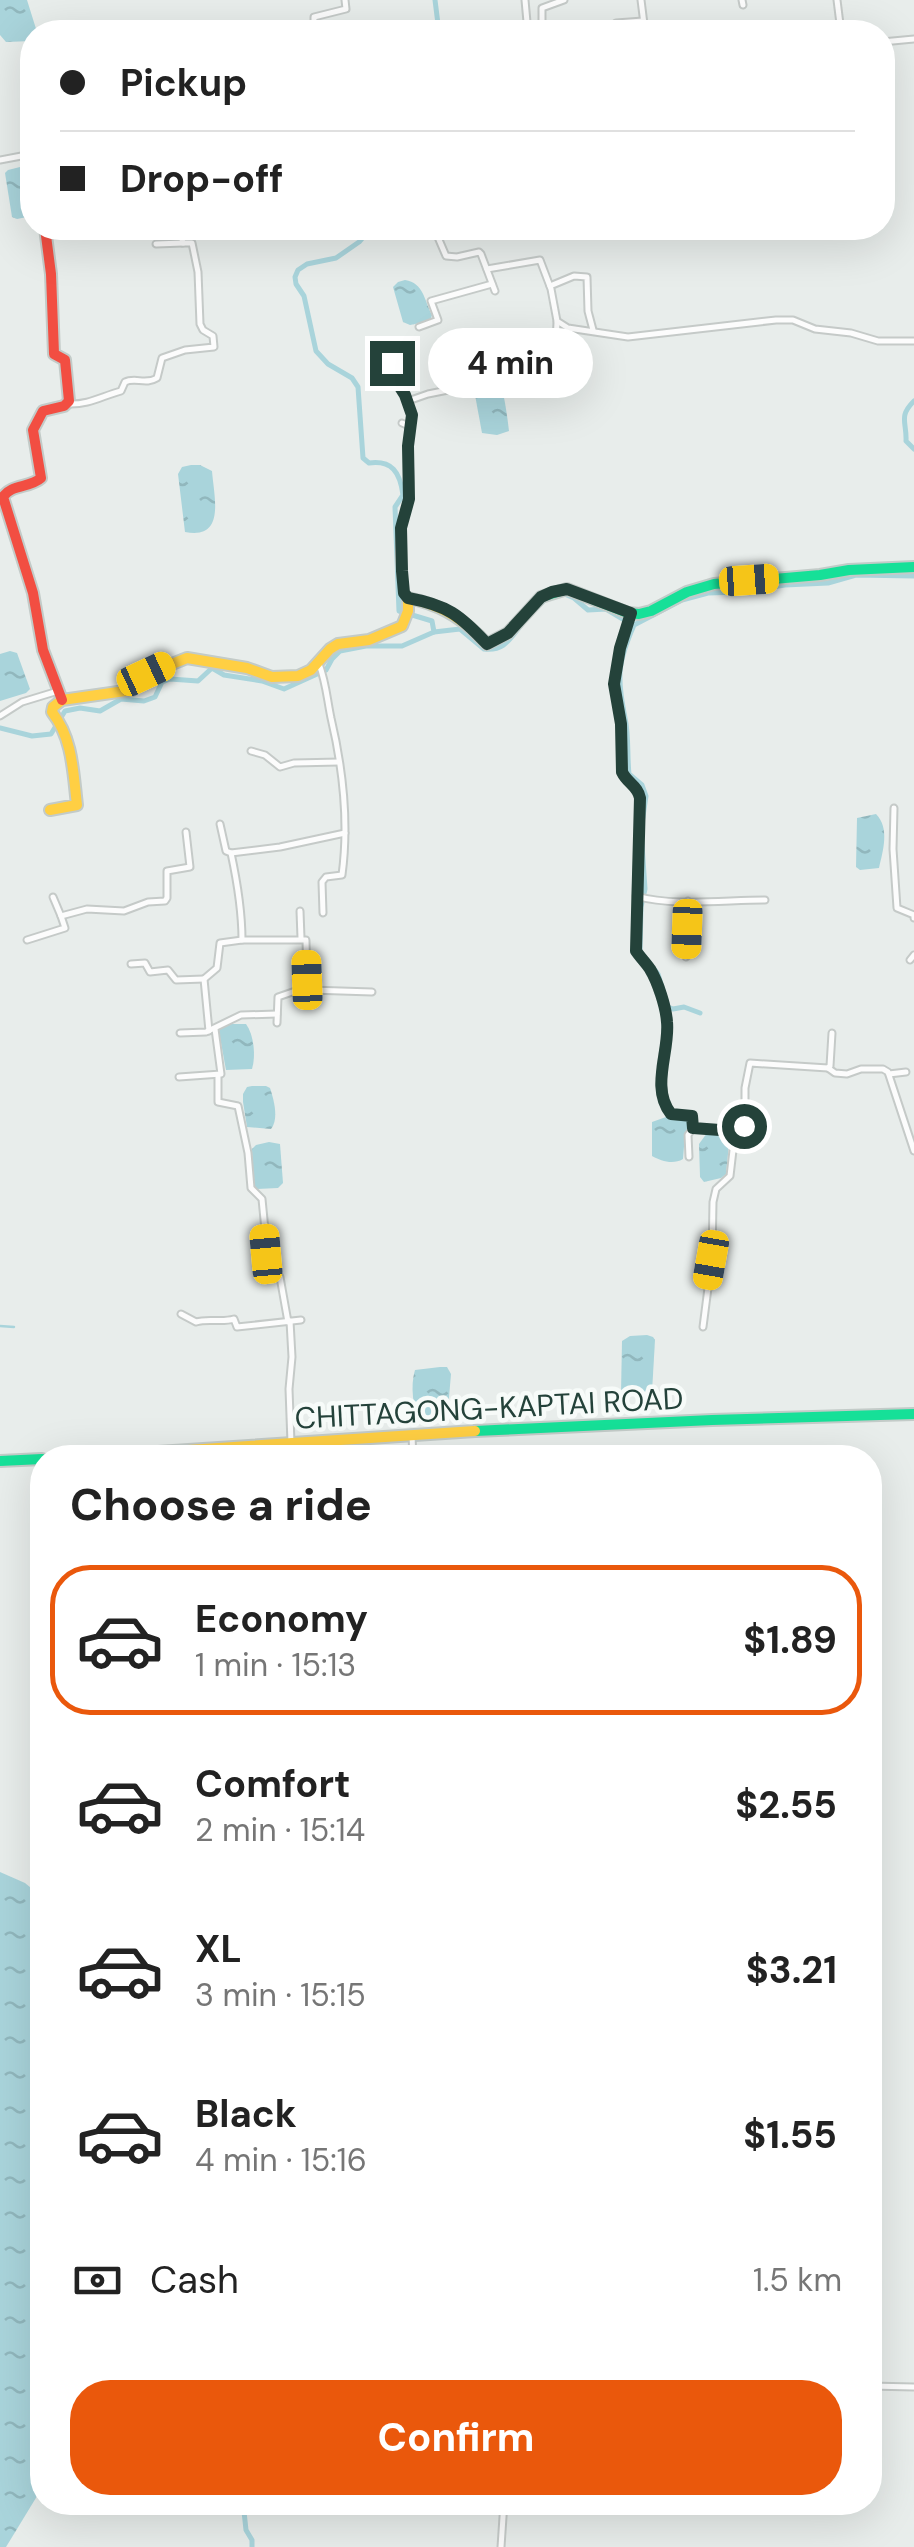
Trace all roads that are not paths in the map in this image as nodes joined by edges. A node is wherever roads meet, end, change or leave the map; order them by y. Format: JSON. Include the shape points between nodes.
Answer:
{"nodes":[{"id":1,"x":345,"y":0,"type":"edge"},
{"id":2,"x":564,"y":0,"type":"edge"},
{"id":3,"x":314,"y":20,"type":"edge"},
{"id":4,"x":542,"y":20,"type":"edge"},
{"id":5,"x":46,"y":240,"type":"edge"},
{"id":6,"x":182,"y":240,"type":"edge"},
{"id":7,"x":439,"y":240,"type":"edge"},
{"id":8,"x":183,"y":243,"type":"junction"},
{"id":9,"x":156,"y":244,"type":"dead end"},
{"id":10,"x":487,"y":269,"type":"junction"},
{"id":11,"x":550,"y":286,"type":"junction"},
{"id":12,"x":557,"y":321,"type":"junction"},
{"id":13,"x":419,"y":327,"type":"dead end"},
{"id":14,"x":593,"y":331,"type":"junction"},
{"id":15,"x":914,"y":341,"type":"edge"},
{"id":16,"x":392,"y":363,"type":"dead end"},
{"id":17,"x":532,"y":366,"type":"junction"},
{"id":18,"x":534,"y":380,"type":"dead end"},
{"id":19,"x":408,"y":401,"type":"junction"},
{"id":20,"x":68,"y":404,"type":"junction"},
{"id":21,"x":402,"y":424,"type":"dead end"},
{"id":22,"x":410,"y":428,"type":"junction"},
{"id":23,"x":2,"y":494,"type":"edge"},
{"id":24,"x":914,"y":567,"type":"edge"},
{"id":25,"x":408,"y":608,"type":"junction"},
{"id":26,"x":631,"y":613,"type":"junction"},
{"id":27,"x":320,"y":664,"type":"junction"},
{"id":28,"x":60,"y":695,"type":"junction"},
{"id":29,"x":0,"y":716,"type":"edge"},
{"id":30,"x":251,"y":751,"type":"dead end"},
{"id":31,"x":339,"y":762,"type":"junction"},
{"id":32,"x":894,"y":808,"type":"dead end"},
{"id":33,"x":50,"y":810,"type":"dead end"},
{"id":34,"x":220,"y":824,"type":"dead end"},
{"id":35,"x":186,"y":832,"type":"dead end"},
{"id":36,"x":346,"y":833,"type":"junction"},
{"id":37,"x":231,"y":853,"type":"junction"},
{"id":38,"x":636,"y":896,"type":"junction"},
{"id":39,"x":52,"y":897,"type":"dead end"},
{"id":40,"x":765,"y":900,"type":"dead end"},
{"id":41,"x":688,"y":901,"type":"junction"},
{"id":42,"x":300,"y":911,"type":"dead end"},
{"id":43,"x":323,"y":913,"type":"dead end"},
{"id":44,"x":61,"y":916,"type":"junction"},
{"id":45,"x":914,"y":918,"type":"edge"},
{"id":46,"x":27,"y":940,"type":"dead end"},
{"id":47,"x":242,"y":940,"type":"junction"},
{"id":48,"x":300,"y":940,"type":"junction"},
{"id":49,"x":686,"y":957,"type":"dead end"},
{"id":50,"x":131,"y":964,"type":"dead end"},
{"id":51,"x":204,"y":979,"type":"junction"},
{"id":52,"x":305,"y":987,"type":"junction"},
{"id":53,"x":372,"y":992,"type":"dead end"},
{"id":54,"x":277,"y":1014,"type":"junction"},
{"id":55,"x":277,"y":1023,"type":"dead end"},
{"id":56,"x":212,"y":1030,"type":"junction"},
{"id":57,"x":180,"y":1033,"type":"dead end"},
{"id":58,"x":832,"y":1034,"type":"dead end"},
{"id":59,"x":828,"y":1068,"type":"junction"},
{"id":60,"x":906,"y":1072,"type":"dead end"},
{"id":61,"x":889,"y":1074,"type":"junction"},
{"id":62,"x":218,"y":1076,"type":"junction"},
{"id":63,"x":179,"y":1078,"type":"dead end"},
{"id":64,"x":693,"y":1128,"type":"junction"},
{"id":65,"x":733,"y":1131,"type":"junction"},
{"id":66,"x":914,"y":1152,"type":"edge"},
{"id":67,"x":689,"y":1158,"type":"dead end"},
{"id":68,"x":181,"y":1314,"type":"dead end"},
{"id":69,"x":301,"y":1320,"type":"dead end"},
{"id":70,"x":289,"y":1322,"type":"junction"},
{"id":71,"x":703,"y":1327,"type":"dead end"},
{"id":72,"x":914,"y":1414,"type":"edge"},
{"id":73,"x":412,"y":1435,"type":"junction"},
{"id":74,"x":291,"y":1444,"type":"junction"},
{"id":75,"x":275,"y":1445,"type":"edge"},
{"id":76,"x":412,"y":1445,"type":"edge"},
{"id":77,"x":30,"y":1460,"type":"edge"},
{"id":78,"x":0,"y":1461,"type":"edge"},
{"id":79,"x":882,"y":2386,"type":"edge"},
{"id":80,"x":914,"y":2387,"type":"edge"},
{"id":81,"x":503,"y":2515,"type":"edge"},
{"id":82,"x":502,"y":2547,"type":"edge"}],
"edges":[{"from":1,"to":3,"type":"street","via":[[346,9]]},
{"from":2,"to":4,"type":"street","via":[[542,8]]},
{"from":5,"to":20,"type":"street","via":[[54,354],[66,360]]},
{"from":6,"to":8,"type":"street"},
{"from":7,"to":10,"type":"street","via":[[446,256],[478,252]]},
{"from":8,"to":9,"type":"street"},
{"from":8,"to":20,"type":"street","via":[[192,244],[200,324],[214,347],[162,358],[155,380],[129,380],[121,391],[94,402]]},
{"from":10,"to":11,"type":"street","via":[[540,260]]},
{"from":10,"to":13,"type":"street","via":[[494,287],[431,301],[438,320]]},
{"from":11,"to":12,"type":"street"},
{"from":11,"to":14,"type":"street","via":[[587,277]]},
{"from":12,"to":14,"type":"street"},
{"from":12,"to":17,"type":"street","via":[[556,344],[532,344]]},
{"from":14,"to":15,"type":"street","via":[[645,336],[793,320],[878,341]]},
{"from":16,"to":19,"type":"street"},
{"from":17,"to":18,"type":"street"},
{"from":17,"to":19,"type":"street"},
{"from":19,"to":22,"type":"street"},
{"from":20,"to":23,"type":"street","via":[[43,411],[33,430],[40,480]]},
{"from":21,"to":22,"type":"street"},
{"from":22,"to":25,"type":"street","via":[[409,499],[401,528]]},
{"from":23,"to":28,"type":"street"},
{"from":24,"to":26,"type":"street","via":[[714,584]]},
{"from":25,"to":26,"type":"street","via":[[432,602],[450,610],[487,644],[552,592],[567,589]]},
{"from":25,"to":27,"type":"street","via":[[394,632],[338,644]]},
{"from":26,"to":38,"type":"street","via":[[614,684],[622,772],[640,798]]},
{"from":27,"to":28,"type":"street","via":[[286,678],[187,658],[146,674],[132,690]]},
{"from":27,"to":31,"type":"street"},
{"from":28,"to":29,"type":"street","via":[[22,702]]},
{"from":28,"to":33,"type":"street","via":[[52,712],[67,740],[77,805]]},
{"from":30,"to":31,"type":"street","via":[[280,768]]},
{"from":31,"to":36,"type":"street"},
{"from":32,"to":45,"type":"street","via":[[896,908]]},
{"from":34,"to":37,"type":"street"},
{"from":35,"to":44,"type":"street","via":[[190,867],[167,871],[165,901]]},
{"from":36,"to":37,"type":"street"},
{"from":36,"to":43,"type":"street","via":[[342,875],[322,882]]},
{"from":37,"to":47,"type":"street"},
{"from":38,"to":41,"type":"street"},
{"from":38,"to":64,"type":"street","via":[[636,951],[651,970],[667,1016],[661,1066],[666,1106],[671,1114],[692,1116]]},
{"from":39,"to":44,"type":"street"},
{"from":40,"to":41,"type":"street"},
{"from":41,"to":49,"type":"street"},
{"from":42,"to":48,"type":"street"},
{"from":44,"to":46,"type":"street","via":[[65,928]]},
{"from":47,"to":48,"type":"street"},
{"from":47,"to":51,"type":"street","via":[[220,943],[217,968]]},
{"from":48,"to":52,"type":"street","via":[[306,940]]},
{"from":50,"to":51,"type":"street","via":[[168,970],[176,980]]},
{"from":51,"to":56,"type":"street"},
{"from":52,"to":53,"type":"street"},
{"from":52,"to":54,"type":"street","via":[[278,997]]},
{"from":54,"to":55,"type":"street"},
{"from":54,"to":56,"type":"street","via":[[242,1014]]},
{"from":56,"to":57,"type":"street"},
{"from":56,"to":62,"type":"street"},
{"from":58,"to":59,"type":"street"},
{"from":59,"to":61,"type":"street"},
{"from":59,"to":65,"type":"street","via":[[750,1063],[744,1126]]},
{"from":60,"to":61,"type":"street"},
{"from":61,"to":66,"type":"street"},
{"from":62,"to":63,"type":"street"},
{"from":62,"to":70,"type":"street","via":[[218,1102],[238,1106],[251,1188],[262,1199],[268,1262],[280,1277]]},
{"from":64,"to":65,"type":"street"},
{"from":64,"to":67,"type":"street"},
{"from":65,"to":71,"type":"street","via":[[730,1176],[713,1202]]},
{"from":68,"to":70,"type":"street","via":[[196,1322],[234,1319],[237,1327]]},
{"from":69,"to":70,"type":"street"},
{"from":70,"to":74,"type":"street"},
{"from":72,"to":73,"type":"street","name":"CHITTAGONG-KAPTAI ROAD"},
{"from":73,"to":74,"type":"street","name":"CHITTAGONG-KAPTAI ROAD"},
{"from":73,"to":76,"type":"street"},
{"from":74,"to":75,"type":"street","name":"CHITTAGONG-KAPTAI ROAD"},
{"from":77,"to":78,"type":"street"},
{"from":79,"to":80,"type":"street"},
{"from":81,"to":82,"type":"street"}]}
